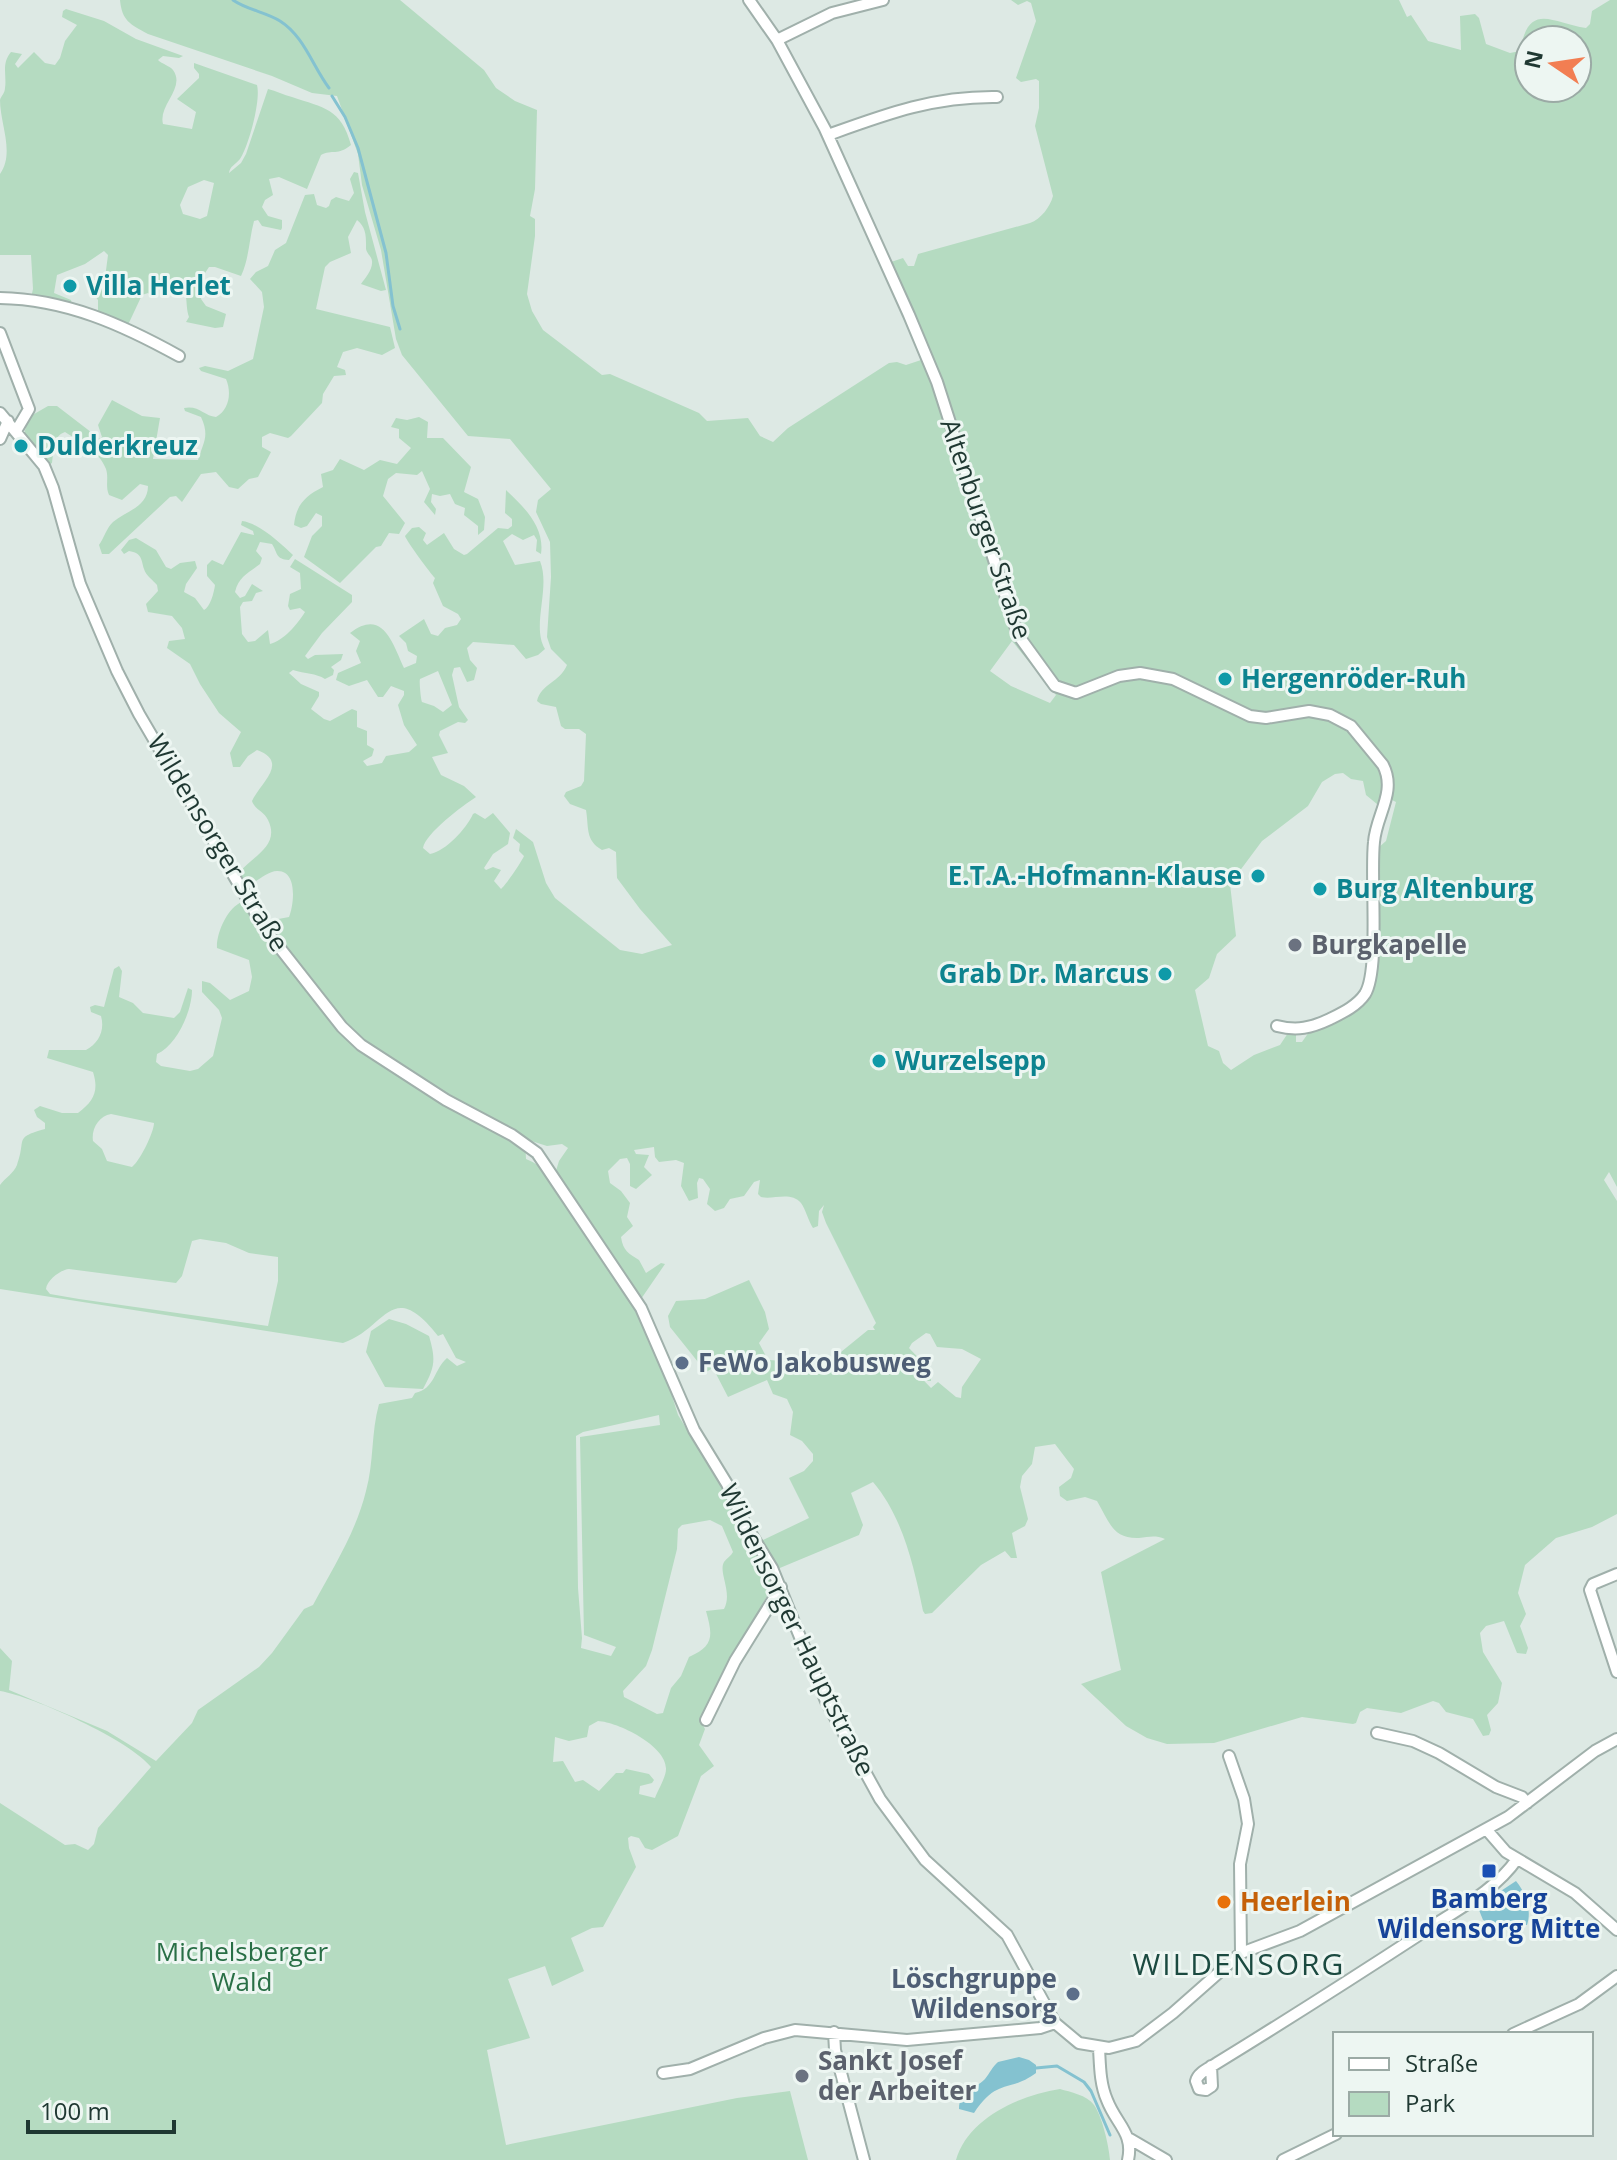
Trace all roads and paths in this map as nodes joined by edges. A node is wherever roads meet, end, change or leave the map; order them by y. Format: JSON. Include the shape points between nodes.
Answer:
{"nodes":[{"id":1,"x":749,"y":0,"type":"edge"},
{"id":2,"x":883,"y":0,"type":"edge"},
{"id":3,"x":777,"y":40,"type":"junction"},
{"id":4,"x":997,"y":97,"type":"dead end"},
{"id":5,"x":828,"y":135,"type":"junction"},
{"id":6,"x":0,"y":298,"type":"edge"},
{"id":7,"x":0,"y":333,"type":"edge"},
{"id":8,"x":179,"y":356,"type":"dead end"},
{"id":9,"x":4,"y":417,"type":"edge"},
{"id":10,"x":16,"y":431,"type":"junction"},
{"id":11,"x":0,"y":439,"type":"edge"},
{"id":12,"x":1277,"y":1026,"type":"dead end"},
{"id":13,"x":694,"y":1430,"type":"joint"},
{"id":14,"x":1617,"y":1574,"type":"edge"},
{"id":15,"x":781,"y":1587,"type":"junction"},
{"id":16,"x":1617,"y":1672,"type":"edge"},
{"id":17,"x":706,"y":1720,"type":"dead end"},
{"id":18,"x":1377,"y":1733,"type":"dead end"},
{"id":19,"x":1617,"y":1739,"type":"edge"},
{"id":20,"x":1229,"y":1756,"type":"dead end"},
{"id":21,"x":1527,"y":1803,"type":"junction"},
{"id":22,"x":1486,"y":1829,"type":"junction"},
{"id":23,"x":1517,"y":1859,"type":"junction"},
{"id":24,"x":1617,"y":1930,"type":"edge"},
{"id":25,"x":1241,"y":1953,"type":"junction"},
{"id":26,"x":1617,"y":1976,"type":"edge"},
{"id":27,"x":1055,"y":2023,"type":"junction"},
{"id":28,"x":834,"y":2032,"type":"junction"},
{"id":29,"x":1517,"y":2032,"type":"edge"},
{"id":30,"x":1099,"y":2048,"type":"junction"},
{"id":31,"x":1211,"y":2066,"type":"dead end"},
{"id":32,"x":663,"y":2073,"type":"dead end"},
{"id":33,"x":1333,"y":2135,"type":"edge"},
{"id":34,"x":1130,"y":2139,"type":"junction"},
{"id":35,"x":864,"y":2160,"type":"edge"},
{"id":36,"x":1128,"y":2160,"type":"edge"},
{"id":37,"x":1166,"y":2160,"type":"edge"},
{"id":38,"x":1283,"y":2160,"type":"edge"}],
"edges":[{"from":1,"to":3,"type":"street","name":"Altenburger Straße"},
{"from":2,"to":3,"type":"street","via":[[832,13]]},
{"from":3,"to":5,"type":"street","name":"Altenburger Straße"},
{"from":4,"to":5,"type":"street","via":[[946,98]]},
{"from":5,"to":12,"type":"street","name":"Altenburger Straße","via":[[933,372],[1018,635],[1055,686],[1076,693],[1140,673],[1181,682],[1250,716],[1309,711],[1330,715],[1360,734],[1387,773],[1374,841],[1369,984],[1341,1014],[1313,1027]]},
{"from":6,"to":8,"type":"street","via":[[41,301],[94,315]]},
{"from":7,"to":10,"type":"street","via":[[29,409]]},
{"from":9,"to":10,"type":"street","name":"Wildensorger Straße"},
{"from":9,"to":11,"type":"street"},
{"from":10,"to":13,"type":"street","name":"Wildensorger Straße","via":[[50,478],[80,584],[117,671],[265,929],[361,1045],[537,1153],[641,1308]]},
{"from":13,"to":15,"type":"street","name":"Wildensorger Hauptstraße"},
{"from":14,"to":16,"type":"street","via":[[1590,1590]]},
{"from":15,"to":17,"type":"street"},
{"from":15,"to":27,"type":"street","name":"Wildensorger Hauptstraße","via":[[826,1701],[880,1799],[925,1860],[1007,1935]]},
{"from":18,"to":21,"type":"street","via":[[1439,1753]]},
{"from":19,"to":21,"type":"street"},
{"from":20,"to":25,"type":"street","via":[[1248,1824],[1240,1864]]},
{"from":21,"to":22,"type":"street"},
{"from":22,"to":23,"type":"street"},
{"from":22,"to":25,"type":"street","via":[[1300,1931]]},
{"from":23,"to":24,"type":"street","via":[[1575,1893]]},
{"from":23,"to":31,"type":"street","via":[[1487,1890]]},
{"from":25,"to":30,"type":"street","via":[[1146,2035],[1119,2047]]},
{"from":26,"to":29,"type":"street","via":[[1579,2004]]},
{"from":27,"to":28,"type":"street","via":[[946,2039]]},
{"from":27,"to":30,"type":"street","name":"Wildensorger Hauptstraße","via":[[1071,2039]]},
{"from":28,"to":32,"type":"street","via":[[783,2032],[690,2069]]},
{"from":28,"to":35,"type":"street"},
{"from":30,"to":34,"type":"street","via":[[1106,2099]]},
{"from":33,"to":38,"type":"street"},
{"from":34,"to":36,"type":"street"},
{"from":34,"to":37,"type":"street"}]}
